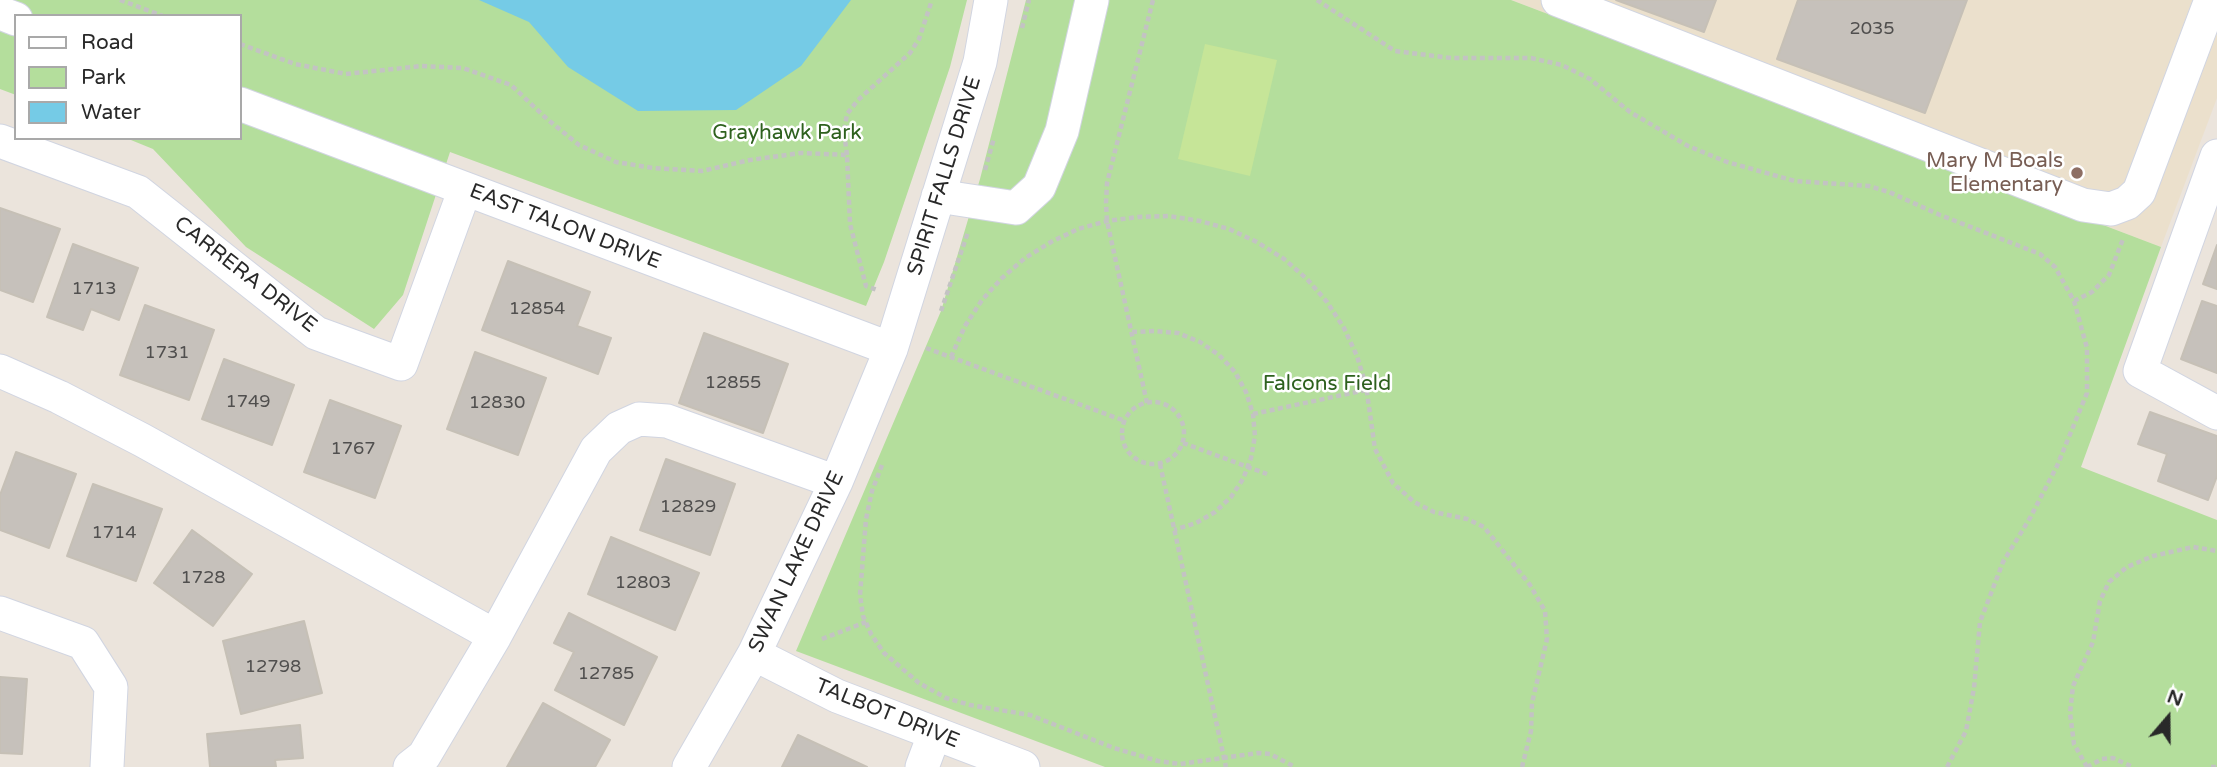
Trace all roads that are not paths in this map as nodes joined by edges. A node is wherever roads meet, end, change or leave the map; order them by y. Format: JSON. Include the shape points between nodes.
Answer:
{"nodes":[{"id":1,"x":991,"y":0,"type":"edge"},
{"id":2,"x":1092,"y":0,"type":"edge"},
{"id":3,"x":1558,"y":0,"type":"edge"},
{"id":4,"x":2211,"y":0,"type":"edge"},
{"id":5,"x":242,"y":105,"type":"edge"},
{"id":6,"x":0,"y":141,"type":"edge"},
{"id":7,"x":2217,"y":156,"type":"edge"},
{"id":8,"x":465,"y":189,"type":"junction"},
{"id":9,"x":938,"y":196,"type":"junction"},
{"id":10,"x":891,"y":349,"type":"junction"},
{"id":11,"x":0,"y":371,"type":"edge"},
{"id":12,"x":2217,"y":413,"type":"edge"},
{"id":13,"x":836,"y":482,"type":"junction"},
{"id":14,"x":0,"y":613,"type":"edge"},
{"id":15,"x":495,"y":636,"type":"junction"},
{"id":16,"x":754,"y":654,"type":"junction"},
{"id":17,"x":934,"y":734,"type":"junction"},
{"id":18,"x":107,"y":767,"type":"edge"},
{"id":19,"x":410,"y":767,"type":"edge"},
{"id":20,"x":690,"y":767,"type":"edge"},
{"id":21,"x":922,"y":767,"type":"edge"},
{"id":22,"x":1023,"y":767,"type":"edge"}],
"edges":[{"from":1,"to":9,"type":"street","name":"SPIRIT FALLS DRIVE","via":[[980,62]]},
{"from":2,"to":9,"type":"street","via":[[1062,131],[1039,187],[1016,208]]},
{"from":3,"to":4,"type":"street","via":[[2083,205],[2111,209],[2139,192]]},
{"from":5,"to":8,"type":"street","name":"EAST TALON DRIVE"},
{"from":6,"to":8,"type":"street","name":"CARRERA DRIVE","via":[[138,192],[316,332],[401,364]]},
{"from":7,"to":12,"type":"street","via":[[2140,371]]},
{"from":8,"to":10,"type":"street","name":"EAST TALON DRIVE"},
{"from":9,"to":10,"type":"street","name":"SPIRIT FALLS DRIVE"},
{"from":10,"to":13,"type":"street","name":"SWAN LAKE DRIVE"},
{"from":11,"to":15,"type":"street","via":[[142,440]]},
{"from":13,"to":15,"type":"street","via":[[667,421],[639,418],[619,428],[596,450]]},
{"from":13,"to":16,"type":"street","name":"SWAN LAKE DRIVE"},
{"from":14,"to":18,"type":"street","via":[[83,643],[111,687]]},
{"from":15,"to":19,"type":"street","via":[[424,756]]},
{"from":16,"to":17,"type":"street","name":"TALBOT DRIVE","via":[[838,696]]},
{"from":16,"to":20,"type":"street","name":"SWAN LAKE DRIVE"},
{"from":17,"to":21,"type":"street"},
{"from":17,"to":22,"type":"street","name":"TALBOT DRIVE"}]}
